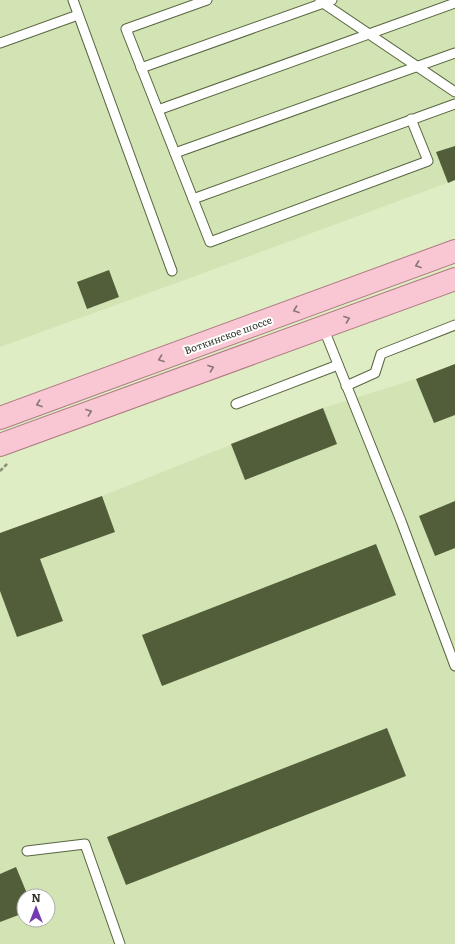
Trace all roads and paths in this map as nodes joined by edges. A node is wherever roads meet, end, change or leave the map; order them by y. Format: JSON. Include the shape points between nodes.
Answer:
{"nodes":[{"id":1,"x":73,"y":0,"type":"edge"},
{"id":2,"x":207,"y":0,"type":"edge"},
{"id":3,"x":325,"y":1,"type":"edge"},
{"id":4,"x":455,"y":3,"type":"edge"},
{"id":5,"x":78,"y":15,"type":"junction"},
{"id":6,"x":370,"y":34,"type":"junction"},
{"id":7,"x":0,"y":43,"type":"edge"},
{"id":8,"x":455,"y":53,"type":"edge"},
{"id":9,"x":418,"y":67,"type":"junction"},
{"id":10,"x":141,"y":68,"type":"junction"},
{"id":11,"x":455,"y":92,"type":"edge"},
{"id":12,"x":455,"y":104,"type":"edge"},
{"id":13,"x":158,"y":110,"type":"junction"},
{"id":14,"x":411,"y":120,"type":"junction"},
{"id":15,"x":175,"y":154,"type":"junction"},
{"id":16,"x":193,"y":199,"type":"junction"},
{"id":17,"x":455,"y":251,"type":"edge"},
{"id":18,"x":172,"y":271,"type":"dead end"},
{"id":19,"x":455,"y":279,"type":"edge"},
{"id":20,"x":455,"y":325,"type":"edge"},
{"id":21,"x":323,"y":327,"type":"junction"},
{"id":22,"x":338,"y":365,"type":"junction"},
{"id":23,"x":346,"y":386,"type":"junction"},
{"id":24,"x":236,"y":404,"type":"dead end"},
{"id":25,"x":0,"y":418,"type":"edge"},
{"id":26,"x":0,"y":445,"type":"edge"},
{"id":27,"x":455,"y":666,"type":"edge"},
{"id":28,"x":27,"y":851,"type":"dead end"},
{"id":29,"x":120,"y":944,"type":"edge"}],
"edges":[{"from":1,"to":5,"type":"lane"},
{"from":2,"to":10,"type":"lane","via":[[126,29]]},
{"from":3,"to":6,"type":"lane"},
{"from":3,"to":10,"type":"lane"},
{"from":4,"to":6,"type":"lane"},
{"from":5,"to":7,"type":"lane"},
{"from":5,"to":18,"type":"lane"},
{"from":6,"to":9,"type":"lane"},
{"from":6,"to":13,"type":"lane"},
{"from":8,"to":9,"type":"lane"},
{"from":9,"to":11,"type":"lane"},
{"from":9,"to":15,"type":"lane"},
{"from":10,"to":13,"type":"lane"},
{"from":12,"to":14,"type":"lane"},
{"from":13,"to":15,"type":"lane"},
{"from":14,"to":16,"type":"lane"},
{"from":14,"to":16,"type":"lane","via":[[428,162],[210,242]]},
{"from":15,"to":16,"type":"lane"},
{"from":17,"to":25,"type":"main road","name":"Воткинское шоссе","one_way":true},
{"from":21,"to":19,"type":"main road","one_way":true},
{"from":20,"to":23,"type":"lane","via":[[381,354],[375,373]]},
{"from":21,"to":22,"type":"lane"},
{"from":26,"to":21,"type":"main road","one_way":true},
{"from":22,"to":23,"type":"lane"},
{"from":22,"to":24,"type":"lane"},
{"from":23,"to":27,"type":"lane"},
{"from":28,"to":29,"type":"lane","via":[[85,844]]}]}
